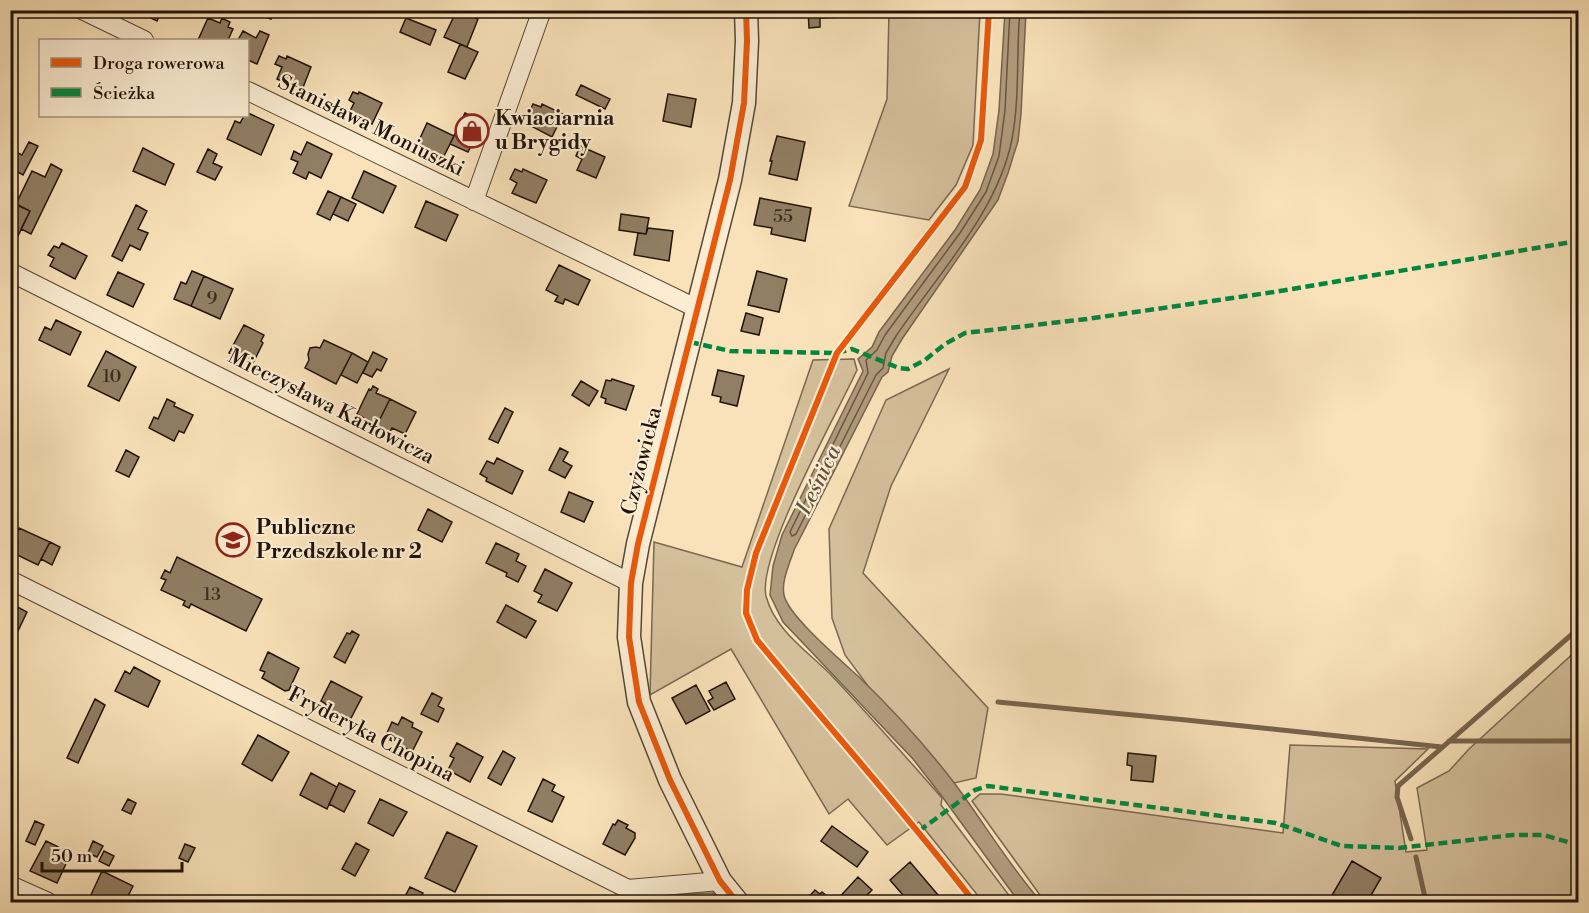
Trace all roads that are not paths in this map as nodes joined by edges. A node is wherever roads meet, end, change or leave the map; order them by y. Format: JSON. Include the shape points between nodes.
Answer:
{"nodes":[{"id":1,"x":82,"y":10,"type":"edge"},
{"id":2,"x":542,"y":10,"type":"edge"},
{"id":3,"x":746,"y":10,"type":"edge"},
{"id":4,"x":142,"y":39,"type":"edge"},
{"id":5,"x":249,"y":91,"type":"edge"},
{"id":6,"x":474,"y":201,"type":"junction"},
{"id":7,"x":10,"y":272,"type":"edge"},
{"id":8,"x":698,"y":309,"type":"junction"},
{"id":9,"x":10,"y":580,"type":"edge"},
{"id":10,"x":631,"y":583,"type":"junction"},
{"id":11,"x":720,"y":881,"type":"junction"},
{"id":12,"x":10,"y":885,"type":"edge"},
{"id":13,"x":48,"y":903,"type":"edge"},
{"id":14,"x":737,"y":903,"type":"edge"}],
"edges":[{"from":1,"to":4,"type":"street"},
{"from":2,"to":6,"type":"street","name":"Stanisława Moniuszki"},
{"from":3,"to":8,"type":"street","name":"Czyżowicka","via":[[744,103],[730,180]]},
{"from":5,"to":6,"type":"street","name":"Stanisława Moniuszki"},
{"from":6,"to":8,"type":"street","name":"Stanisława Moniuszki"},
{"from":7,"to":10,"type":"street","name":"Mieczysława Karłowicza"},
{"from":8,"to":10,"type":"street","name":"Czyżowicka"},
{"from":9,"to":11,"type":"street","name":"Fryderyka Chopina","via":[[628,889]]},
{"from":10,"to":11,"type":"street","name":"Czyżowicka","via":[[629,637],[639,702],[670,780]]},
{"from":11,"to":14,"type":"street","name":"Czyżowicka"},
{"from":12,"to":13,"type":"street"}]}
